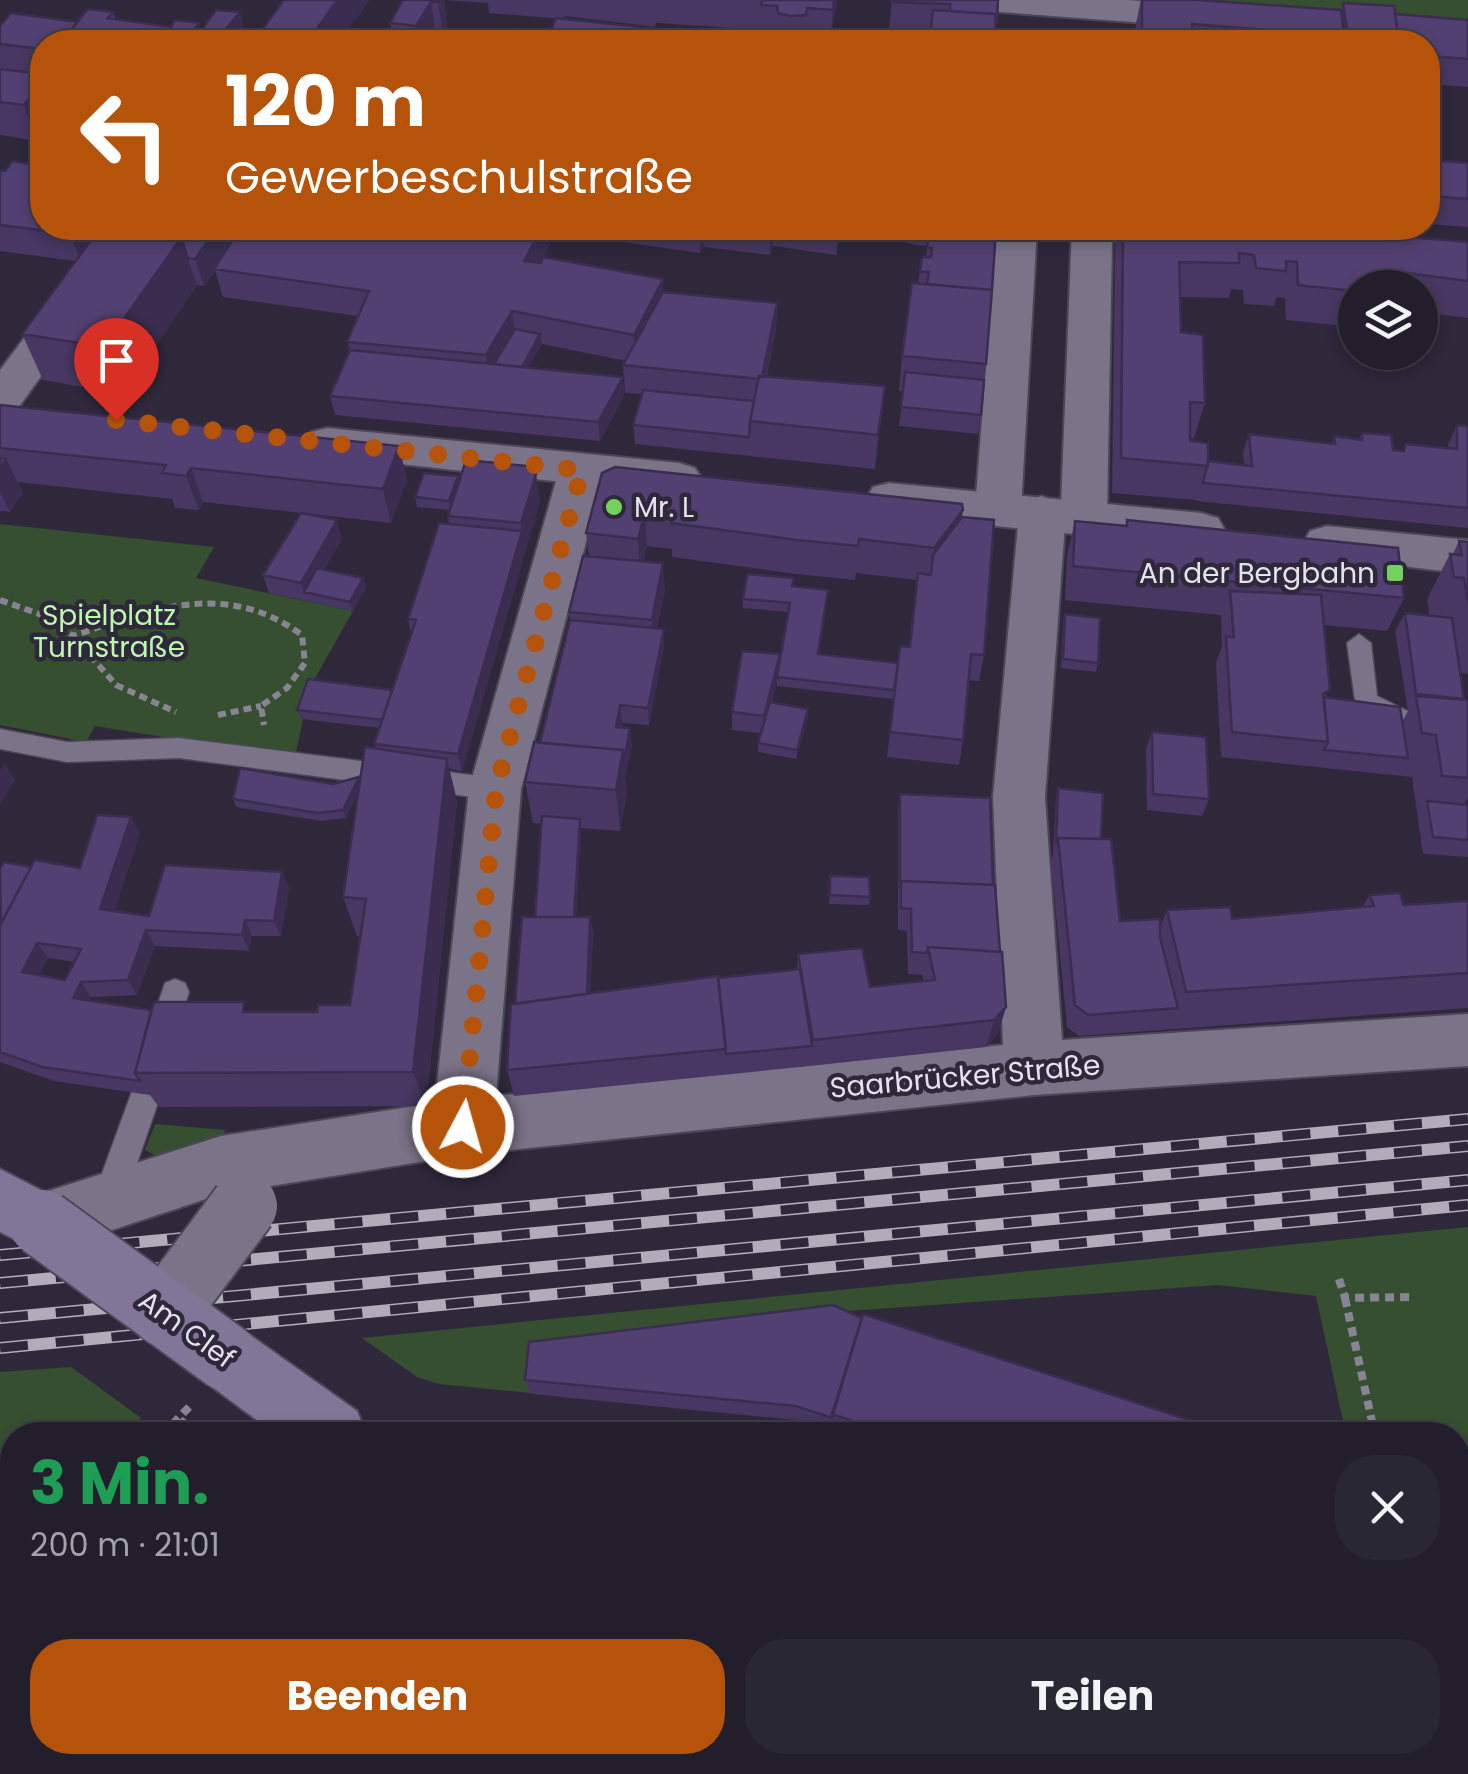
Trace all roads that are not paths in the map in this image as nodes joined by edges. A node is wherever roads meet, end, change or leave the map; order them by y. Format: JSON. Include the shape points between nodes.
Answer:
{"nodes":[{"id":1,"x":987,"y":0,"type":"edge"},
{"id":2,"x":1034,"y":4,"type":"junction"},
{"id":3,"x":1254,"y":20,"type":"edge"},
{"id":4,"x":1098,"y":26,"type":"edge"},
{"id":5,"x":1032,"y":30,"type":"edge"},
{"id":6,"x":119,"y":240,"type":"edge"},
{"id":7,"x":1018,"y":240,"type":"edge"},
{"id":8,"x":1090,"y":240,"type":"edge"},
{"id":9,"x":13,"y":407,"type":"edge"},
{"id":10,"x":291,"y":439,"type":"edge"},
{"id":11,"x":582,"y":470,"type":"junction"},
{"id":12,"x":721,"y":483,"type":"edge"},
{"id":13,"x":840,"y":494,"type":"edge"},
{"id":14,"x":1041,"y":513,"type":"junction"},
{"id":15,"x":1468,"y":557,"type":"edge"},
{"id":16,"x":1359,"y":643,"type":"dead end"},
{"id":17,"x":1468,"y":736,"type":"edge"},
{"id":18,"x":0,"y":739,"type":"edge"},
{"id":19,"x":496,"y":789,"type":"junction"},
{"id":20,"x":174,"y":992,"type":"dead end"},
{"id":21,"x":166,"y":1024,"type":"edge"},
{"id":22,"x":1468,"y":1040,"type":"edge"},
{"id":23,"x":1034,"y":1068,"type":"junction"},
{"id":24,"x":146,"y":1094,"type":"edge"},
{"id":25,"x":463,"y":1127,"type":"junction"},
{"id":26,"x":336,"y":1147,"type":"junction"},
{"id":27,"x":108,"y":1201,"type":"junction"},
{"id":28,"x":21,"y":1210,"type":"edge"},
{"id":29,"x":164,"y":1313,"type":"junction"},
{"id":30,"x":315,"y":1422,"type":"edge"}],
"edges":[{"from":1,"to":2,"type":"street"},
{"from":2,"to":4,"type":"street"},
{"from":2,"to":5,"type":"street"},
{"from":3,"to":4,"type":"street"},
{"from":6,"to":9,"type":"street"},
{"from":7,"to":14,"type":"street"},
{"from":8,"to":14,"type":"street"},
{"from":10,"to":11,"type":"street"},
{"from":11,"to":12,"type":"street"},
{"from":11,"to":19,"type":"street"},
{"from":13,"to":14,"type":"street"},
{"from":14,"to":15,"type":"street"},
{"from":14,"to":23,"type":"street","via":[[1019,797]]},
{"from":16,"to":17,"type":"lane","via":[[1365,701],[1419,728]]},
{"from":18,"to":19,"type":"lane","via":[[67,752],[179,748]]},
{"from":19,"to":25,"type":"street"},
{"from":20,"to":21,"type":"lane"},
{"from":22,"to":23,"type":"street","name":"Saarbrücker Straße"},
{"from":23,"to":25,"type":"street","name":"Saarbrücker Straße"},
{"from":24,"to":27,"type":"lane"},
{"from":25,"to":26,"type":"street","name":"Saarbrücker Straße"},
{"from":26,"to":27,"type":"street","name":"Saarbrücker Straße","via":[[221,1164]]},
{"from":26,"to":29,"type":"street","bridge":true,"via":[[281,1174],[244,1206]]},
{"from":27,"to":28,"type":"street","name":"Saarbrücker Straße"},
{"from":28,"to":29,"type":"main road","name":"Am Clef","bridge":true},
{"from":29,"to":30,"type":"main road","name":"Am Clef","bridge":true}]}
